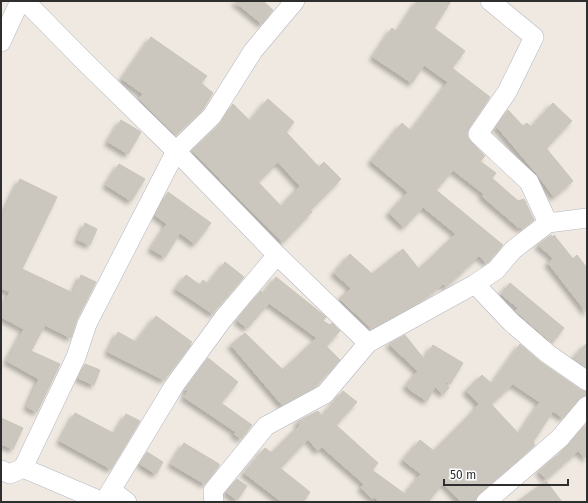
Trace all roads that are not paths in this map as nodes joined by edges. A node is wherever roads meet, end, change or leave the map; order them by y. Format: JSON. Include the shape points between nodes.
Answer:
{"nodes":[{"id":1,"x":20,"y":1,"type":"edge"},
{"id":2,"x":25,"y":1,"type":"edge"},
{"id":3,"x":295,"y":1,"type":"edge"},
{"id":4,"x":490,"y":1,"type":"edge"},
{"id":5,"x":1,"y":42,"type":"edge"},
{"id":6,"x":176,"y":151,"type":"junction"},
{"id":7,"x":587,"y":218,"type":"edge"},
{"id":8,"x":548,"y":223,"type":"junction"},
{"id":9,"x":277,"y":255,"type":"junction"},
{"id":10,"x":475,"y":284,"type":"junction"},
{"id":11,"x":368,"y":342,"type":"junction"},
{"id":12,"x":587,"y":381,"type":"edge"},
{"id":13,"x":587,"y":406,"type":"edge"},
{"id":14,"x":23,"y":468,"type":"junction"},
{"id":15,"x":1,"y":470,"type":"edge"},
{"id":16,"x":106,"y":498,"type":"edge"},
{"id":17,"x":126,"y":502,"type":"edge"},
{"id":18,"x":214,"y":502,"type":"edge"},
{"id":19,"x":486,"y":502,"type":"edge"}],
"edges":[{"from":1,"to":5,"type":"street"},
{"from":2,"to":6,"type":"street"},
{"from":3,"to":6,"type":"street","via":[[253,51],[212,116]]},
{"from":4,"to":8,"type":"street","via":[[534,37],[507,92],[478,134],[529,182]]},
{"from":6,"to":9,"type":"street"},
{"from":6,"to":14,"type":"street","via":[[87,324],[76,357]]},
{"from":7,"to":8,"type":"street"},
{"from":8,"to":10,"type":"street","via":[[513,250],[496,270]]},
{"from":9,"to":11,"type":"street"},
{"from":9,"to":16,"type":"street","via":[[223,319],[174,386]]},
{"from":10,"to":11,"type":"street"},
{"from":10,"to":12,"type":"street","via":[[511,322],[548,354]]},
{"from":11,"to":18,"type":"street","via":[[325,394],[266,426],[213,491]]},
{"from":13,"to":19,"type":"street","via":[[560,438]]},
{"from":14,"to":15,"type":"street","via":[[10,474]]},
{"from":14,"to":16,"type":"street"},
{"from":16,"to":17,"type":"street"}]}
